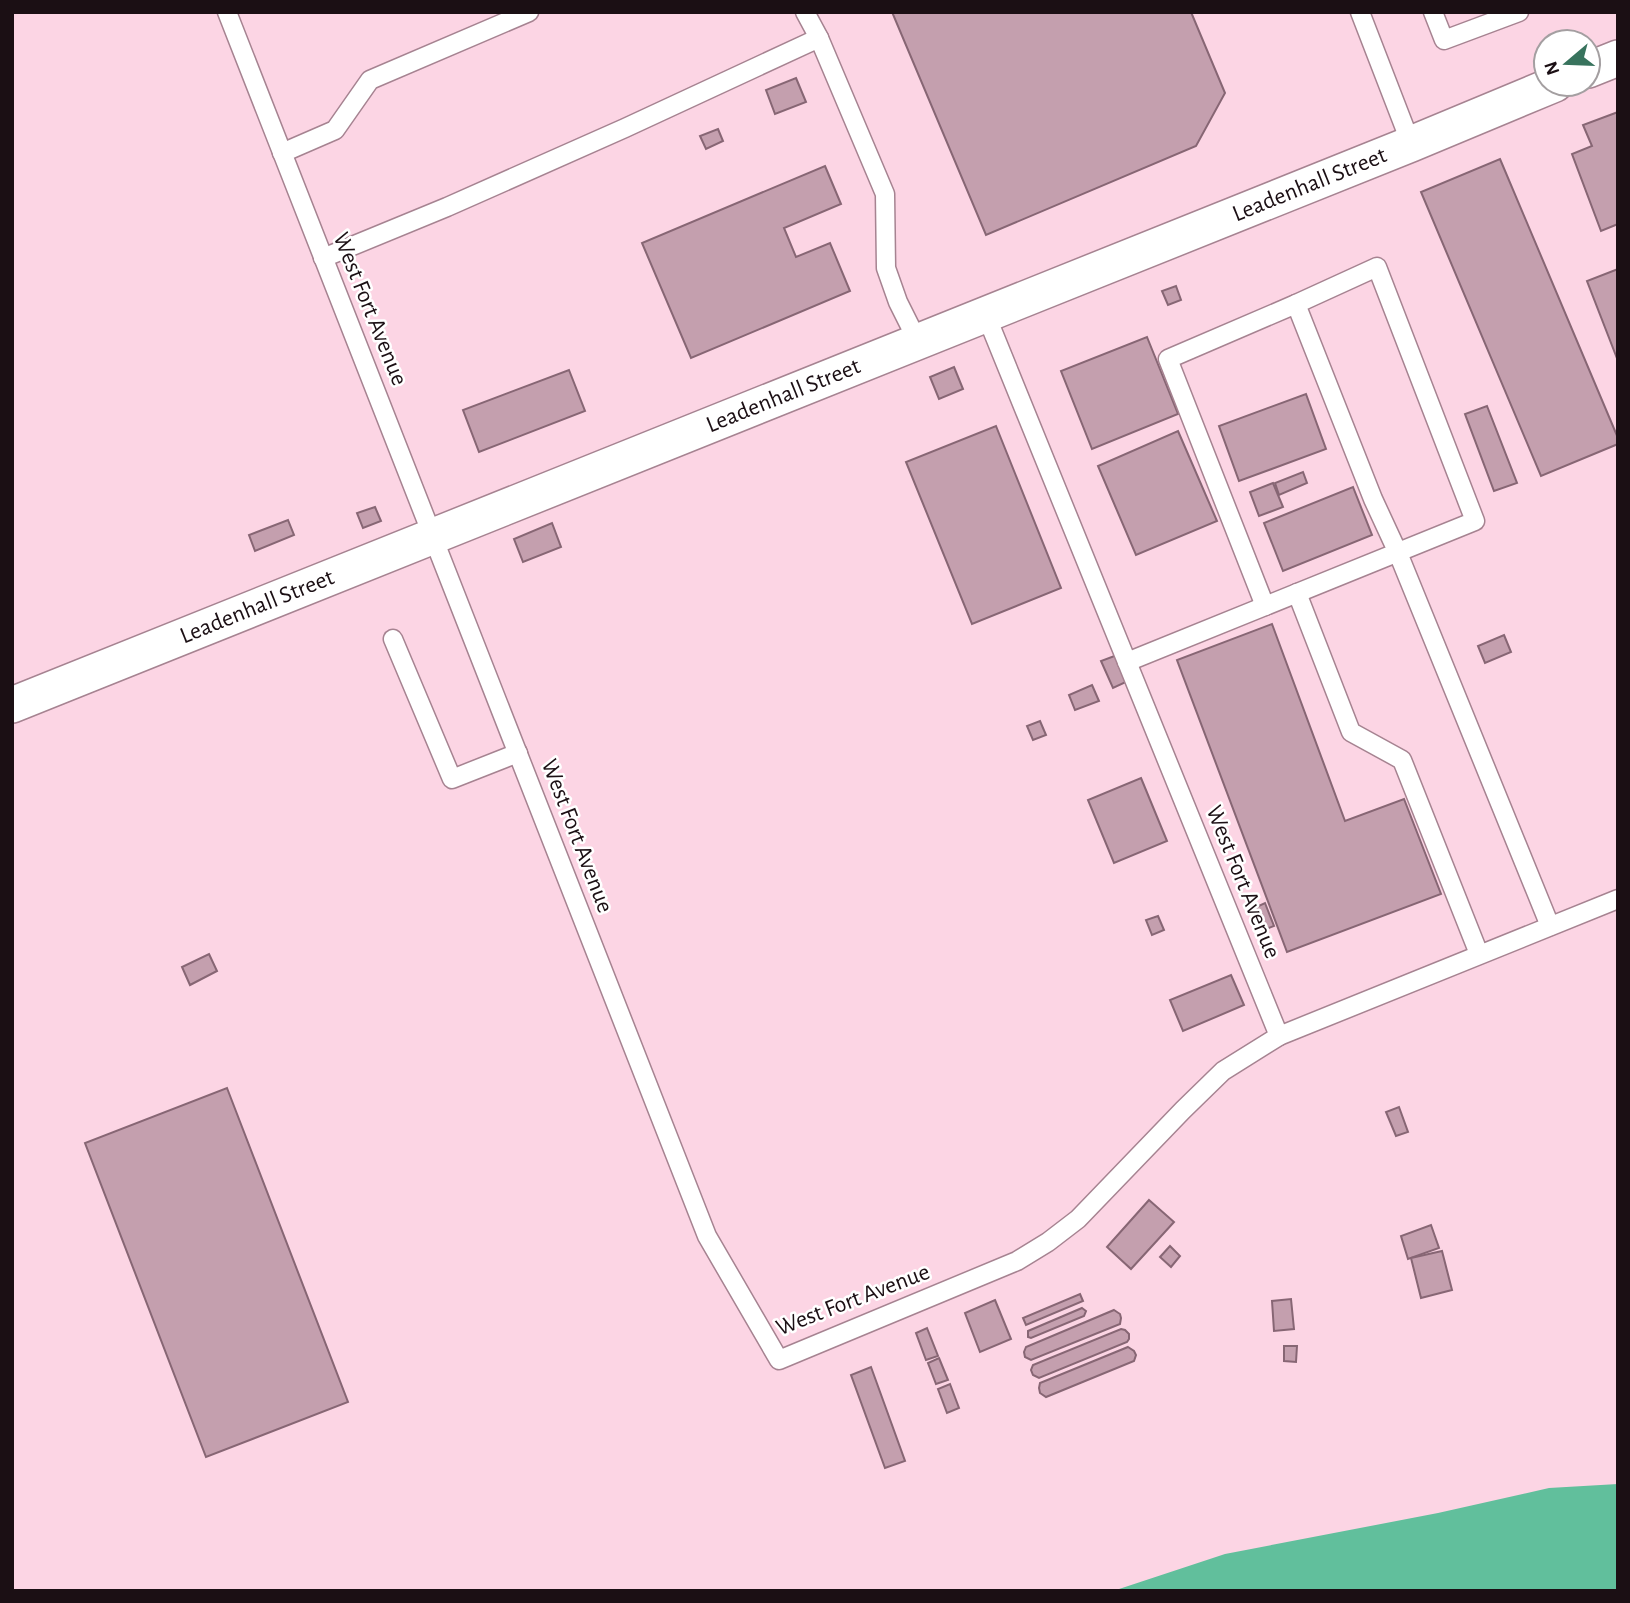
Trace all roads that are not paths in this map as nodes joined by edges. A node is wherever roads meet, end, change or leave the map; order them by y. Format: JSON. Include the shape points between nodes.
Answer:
{"nodes":[{"id":1,"x":227,"y":12,"type":"edge"},
{"id":2,"x":529,"y":12,"type":"edge"},
{"id":3,"x":805,"y":12,"type":"edge"},
{"id":4,"x":1360,"y":12,"type":"edge"},
{"id":5,"x":1433,"y":12,"type":"edge"},
{"id":6,"x":1519,"y":12,"type":"edge"},
{"id":7,"x":819,"y":38,"type":"junction"},
{"id":8,"x":1532,"y":94,"type":"edge"},
{"id":9,"x":1411,"y":144,"type":"junction"},
{"id":10,"x":282,"y":153,"type":"junction"},
{"id":11,"x":323,"y":258,"type":"junction"},
{"id":12,"x":1296,"y":304,"type":"junction"},
{"id":13,"x":986,"y":315,"type":"junction"},
{"id":14,"x":918,"y":342,"type":"junction"},
{"id":15,"x":433,"y":536,"type":"junction"},
{"id":16,"x":1398,"y":553,"type":"junction"},
{"id":17,"x":1297,"y":593,"type":"junction"},
{"id":18,"x":1265,"y":606,"type":"junction"},
{"id":19,"x":393,"y":639,"type":"dead end"},
{"id":20,"x":1127,"y":662,"type":"junction"},
{"id":21,"x":12,"y":705,"type":"edge"},
{"id":22,"x":518,"y":753,"type":"junction"},
{"id":23,"x":1618,"y":899,"type":"edge"},
{"id":24,"x":1550,"y":926,"type":"junction"},
{"id":25,"x":1479,"y":954,"type":"junction"},
{"id":26,"x":1279,"y":1036,"type":"junction"}],
"edges":[{"from":1,"to":10,"type":"lane","name":"West Fort Avenue"},
{"from":2,"to":10,"type":"lane","via":[[370,80],[335,130]]},
{"from":3,"to":7,"type":"lane"},
{"from":4,"to":9,"type":"lane"},
{"from":5,"to":6,"type":"lane","via":[[1444,40]]},
{"from":7,"to":11,"type":"lane","via":[[562,156]]},
{"from":7,"to":14,"type":"lane","via":[[885,194],[886,268]]},
{"from":8,"to":9,"type":"street","name":"Leadenhall Street"},
{"from":9,"to":13,"type":"street","name":"Leadenhall Street"},
{"from":10,"to":11,"type":"lane","name":"West Fort Avenue"},
{"from":11,"to":15,"type":"lane","name":"West Fort Avenue"},
{"from":12,"to":16,"type":"lane"},
{"from":12,"to":16,"type":"lane","via":[[1377,267],[1475,521]]},
{"from":12,"to":18,"type":"lane","via":[[1168,359]]},
{"from":13,"to":14,"type":"street","name":"Leadenhall Street"},
{"from":13,"to":20,"type":"lane","name":"West Fort Avenue"},
{"from":14,"to":15,"type":"street","name":"Leadenhall Street"},
{"from":15,"to":21,"type":"street","name":"Leadenhall Street"},
{"from":15,"to":22,"type":"lane","name":"West Fort Avenue"},
{"from":16,"to":17,"type":"lane"},
{"from":16,"to":24,"type":"lane"},
{"from":17,"to":18,"type":"lane"},
{"from":17,"to":25,"type":"lane","via":[[1351,732],[1402,760]]},
{"from":18,"to":20,"type":"lane"},
{"from":19,"to":22,"type":"lane","via":[[452,779]]},
{"from":20,"to":26,"type":"lane","name":"West Fort Avenue"},
{"from":22,"to":26,"type":"lane","name":"West Fort Avenue","via":[[707,1236],[779,1360],[1017,1261],[1048,1242],[1078,1219],[1223,1071]]},
{"from":23,"to":24,"type":"lane"},
{"from":24,"to":25,"type":"lane"},
{"from":25,"to":26,"type":"lane"}]}
